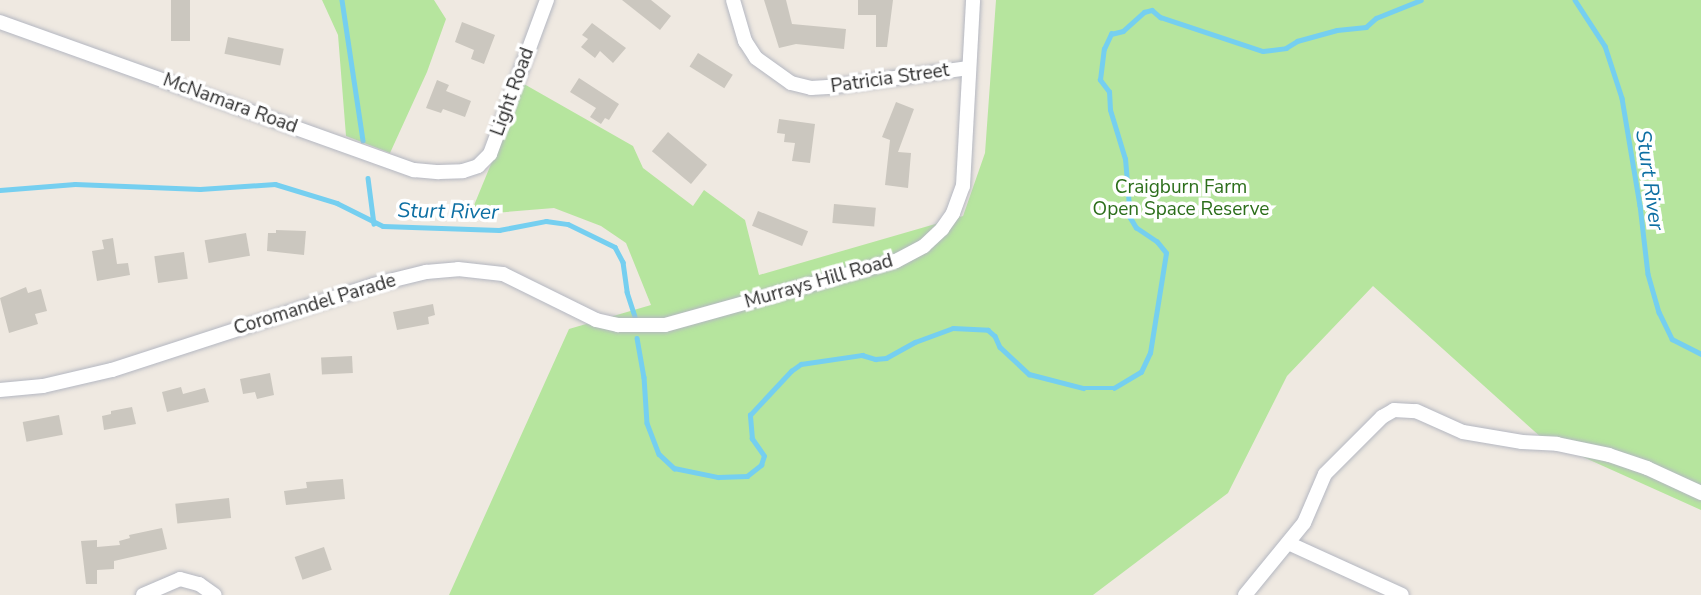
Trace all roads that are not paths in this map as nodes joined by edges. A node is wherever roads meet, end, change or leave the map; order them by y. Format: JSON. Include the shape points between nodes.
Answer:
{"nodes":[{"id":1,"x":547,"y":0,"type":"edge"},
{"id":2,"x":733,"y":0,"type":"edge"},
{"id":3,"x":973,"y":0,"type":"edge"},
{"id":4,"x":0,"y":22,"type":"edge"},
{"id":5,"x":970,"y":68,"type":"junction"},
{"id":6,"x":463,"y":171,"type":"joint"},
{"id":7,"x":625,"y":325,"type":"joint"},
{"id":8,"x":0,"y":390,"type":"edge"},
{"id":9,"x":1701,"y":493,"type":"edge"},
{"id":10,"x":1288,"y":543,"type":"junction"},
{"id":11,"x":143,"y":595,"type":"edge"},
{"id":12,"x":215,"y":595,"type":"edge"},
{"id":13,"x":1244,"y":595,"type":"edge"},
{"id":14,"x":1402,"y":595,"type":"edge"}],
"edges":[{"from":1,"to":6,"type":"street","name":"Light Road","via":[[490,155]]},
{"from":2,"to":5,"type":"street","name":"Patricia Street","via":[[745,41],[756,58],[791,83],[828,88]]},
{"from":3,"to":5,"type":"street","name":"Murrays Hill Road"},
{"from":4,"to":6,"type":"street","name":"McNamara Road","via":[[414,170]]},
{"from":5,"to":7,"type":"street","name":"Murrays Hill Road","via":[[963,186],[953,213],[924,246],[896,261],[661,325]]},
{"from":7,"to":8,"type":"street","name":"Coromandel Parade","via":[[596,320],[503,274],[458,269],[426,272],[112,370],[43,386]]},
{"from":9,"to":10,"type":"street","via":[[1609,455],[1463,432],[1416,411],[1394,410],[1325,474],[1304,523]]},
{"from":10,"to":13,"type":"street"},
{"from":10,"to":14,"type":"street"},
{"from":11,"to":12,"type":"street","via":[[180,579]]}]}
